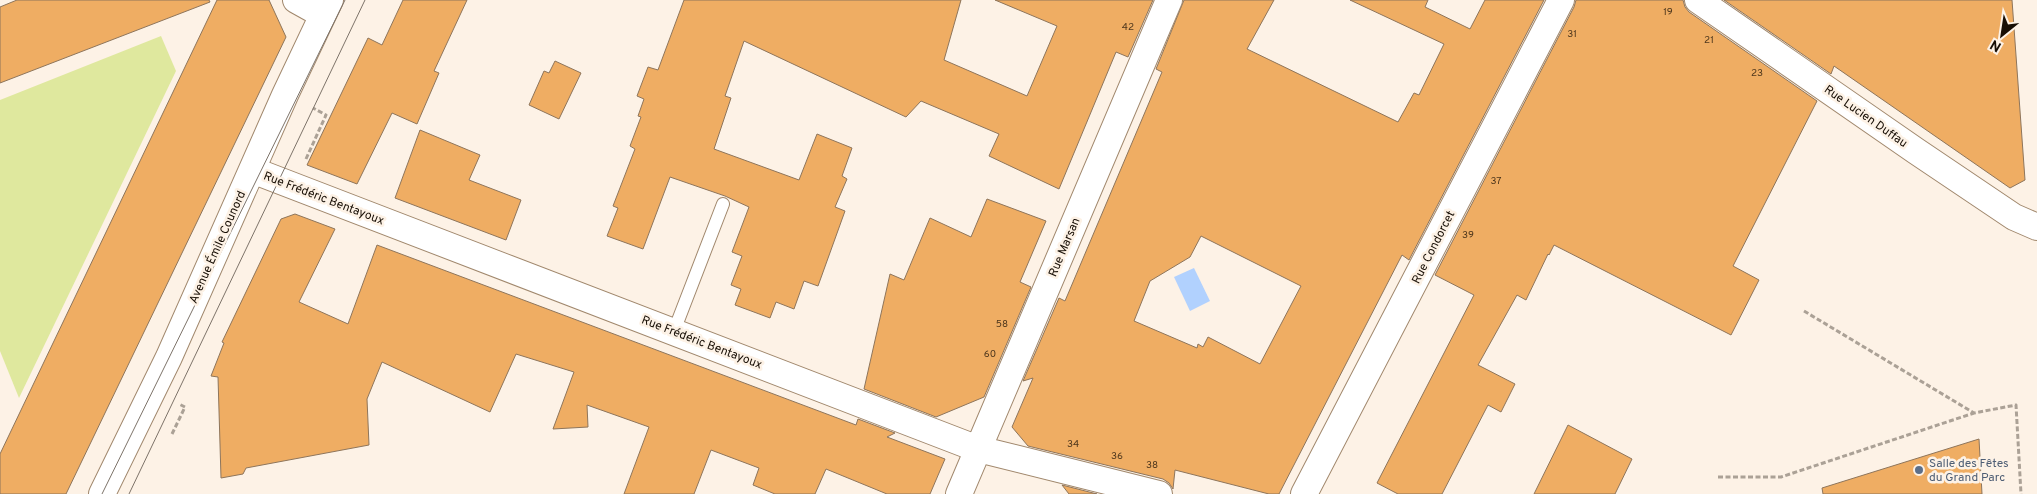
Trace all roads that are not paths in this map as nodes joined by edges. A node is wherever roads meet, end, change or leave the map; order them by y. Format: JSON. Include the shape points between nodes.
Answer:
{"nodes":[{"id":1,"x":296,"y":0,"type":"edge"},
{"id":2,"x":1169,"y":0,"type":"edge"},
{"id":3,"x":1561,"y":0,"type":"edge"},
{"id":4,"x":1698,"y":0,"type":"edge"},
{"id":5,"x":327,"y":7,"type":"edge"},
{"id":6,"x":252,"y":170,"type":"junction"},
{"id":7,"x":723,"y":204,"type":"dead end"},
{"id":8,"x":2037,"y":227,"type":"edge"},
{"id":9,"x":674,"y":332,"type":"junction"},
{"id":10,"x":978,"y":448,"type":"junction"},
{"id":11,"x":102,"y":494,"type":"edge"},
{"id":12,"x":959,"y":494,"type":"edge"},
{"id":13,"x":1159,"y":494,"type":"edge"},
{"id":14,"x":1304,"y":494,"type":"edge"}],
"edges":[{"from":1,"to":5,"type":"street"},
{"from":2,"to":10,"type":"street","name":"Rue Marsan"},
{"from":3,"to":14,"type":"street","name":"Rue Condorcet"},
{"from":4,"to":8,"type":"street","name":"Rue Lucien Duffau","via":[[2014,217]]},
{"from":5,"to":6,"type":"street","name":"Avenue Émile Counord"},
{"from":6,"to":9,"type":"street","name":"Rue Frédéric Bentayoux"},
{"from":6,"to":11,"type":"street","name":"Avenue Émile Counord","via":[[169,357]]},
{"from":7,"to":9,"type":"lane"},
{"from":9,"to":10,"type":"street","name":"Rue Frédéric Bentayoux"},
{"from":10,"to":12,"type":"street","name":"Rue Marsan"},
{"from":10,"to":13,"type":"street","name":"Rue Frédéric Bentayoux"}]}
